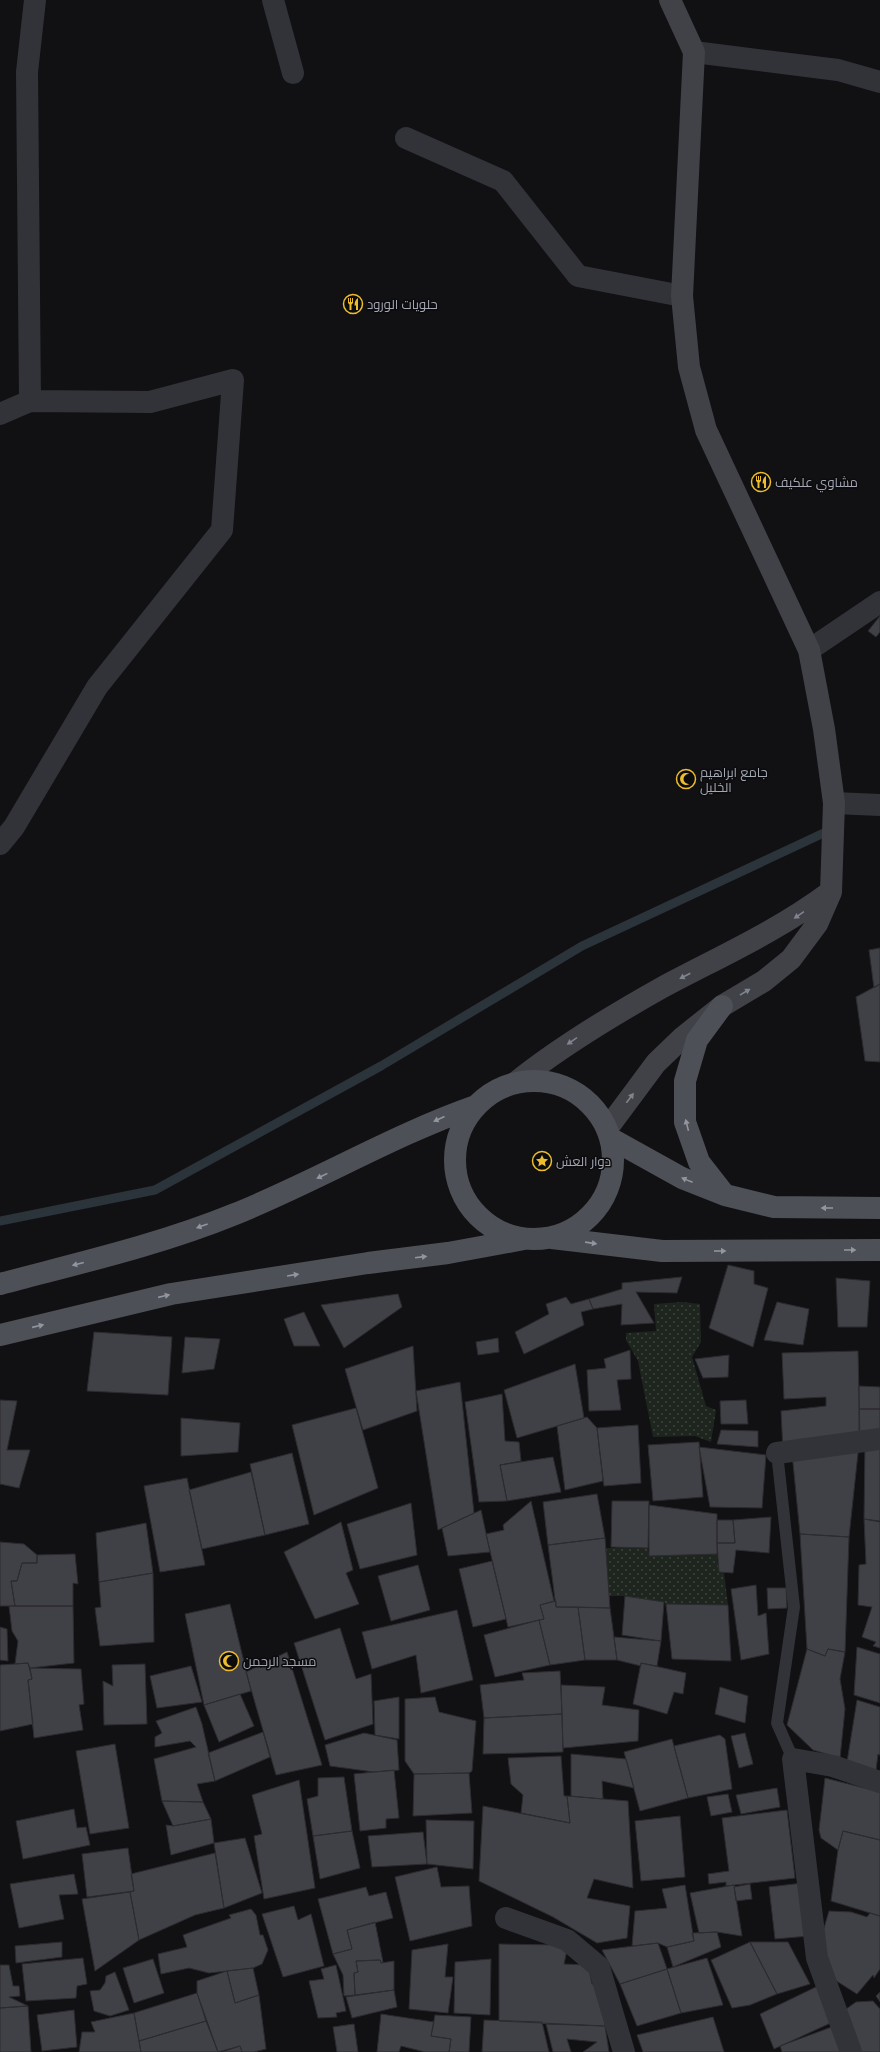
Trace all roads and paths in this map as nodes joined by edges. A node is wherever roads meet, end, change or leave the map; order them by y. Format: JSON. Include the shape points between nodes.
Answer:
{"nodes":[{"id":1,"x":35,"y":0,"type":"edge"},
{"id":2,"x":273,"y":0,"type":"edge"},
{"id":3,"x":670,"y":0,"type":"edge"},
{"id":4,"x":694,"y":52,"type":"junction"},
{"id":5,"x":293,"y":74,"type":"dead end"},
{"id":6,"x":880,"y":82,"type":"edge"},
{"id":7,"x":406,"y":138,"type":"dead end"},
{"id":8,"x":682,"y":296,"type":"junction"},
{"id":9,"x":30,"y":401,"type":"junction"},
{"id":10,"x":0,"y":414,"type":"edge"},
{"id":11,"x":880,"y":602,"type":"edge"},
{"id":12,"x":809,"y":650,"type":"junction"},
{"id":13,"x":834,"y":804,"type":"junction"},
{"id":14,"x":880,"y":805,"type":"edge"},
{"id":15,"x":0,"y":844,"type":"edge"},
{"id":16,"x":831,"y":892,"type":"junction"},
{"id":17,"x":722,"y":1006,"type":"junction"},
{"id":18,"x":515,"y":1083,"type":"junction"},
{"id":19,"x":476,"y":1106,"type":"junction"},
{"id":20,"x":608,"y":1134,"type":"junction"},
{"id":21,"x":725,"y":1195,"type":"junction"},
{"id":22,"x":880,"y":1208,"type":"edge"},
{"id":23,"x":552,"y":1238,"type":"junction"},
{"id":24,"x":524,"y":1239,"type":"junction"},
{"id":25,"x":880,"y":1250,"type":"edge"},
{"id":26,"x":0,"y":1284,"type":"edge"},
{"id":27,"x":0,"y":1335,"type":"edge"},
{"id":28,"x":880,"y":1439,"type":"edge"},
{"id":29,"x":777,"y":1453,"type":"joint"},
{"id":30,"x":793,"y":1759,"type":"junction"},
{"id":31,"x":880,"y":1782,"type":"edge"},
{"id":32,"x":506,"y":1918,"type":"dead end"},
{"id":33,"x":624,"y":2052,"type":"edge"},
{"id":34,"x":851,"y":2052,"type":"edge"}],
"edges":[{"from":1,"to":9,"type":"street","via":[[27,72]]},
{"from":2,"to":5,"type":"street"},
{"from":3,"to":4,"type":"street"},
{"from":4,"to":6,"type":"street","via":[[838,70]]},
{"from":4,"to":8,"type":"street"},
{"from":7,"to":8,"type":"street","via":[[503,181],[578,276]]},
{"from":8,"to":12,"type":"street","via":[[689,367],[706,430]]},
{"from":9,"to":10,"type":"street"},
{"from":9,"to":15,"type":"street","via":[[150,402],[233,380],[222,530],[97,687],[14,827]]},
{"from":11,"to":12,"type":"street"},
{"from":12,"to":13,"type":"street","via":[[824,729]]},
{"from":13,"to":14,"type":"street"},
{"from":13,"to":16,"type":"street"},
{"from":17,"to":16,"type":"street","one_way":true,"via":[[764,981],[791,959],[817,924]]},
{"from":16,"to":18,"type":"street","one_way":true,"via":[[798,916],[756,940],[664,987],[582,1034]]},
{"from":20,"to":17,"type":"street","one_way":true,"via":[[656,1064],[683,1037]]},
{"from":21,"to":17,"type":"main road","one_way":true,"via":[[699,1162],[685,1122],[684,1081],[697,1040]]},
{"from":18,"to":19,"type":"main road","via":[[494,1092]]},
{"from":18,"to":20,"type":"main road","via":[[537,1081],[559,1085],[579,1095],[595,1110]]},
{"from":19,"to":24,"type":"main road","via":[[462,1126],[455,1150],[455,1176],[464,1199],[479,1219],[500,1233]]},
{"from":19,"to":26,"type":"main road","one_way":true,"via":[[442,1118],[299,1187],[234,1214],[150,1245]]},
{"from":21,"to":20,"type":"main road","one_way":true,"via":[[682,1178]]},
{"from":20,"to":23,"type":"main road","via":[[613,1159],[602,1200],[589,1217],[572,1230]]},
{"from":22,"to":21,"type":"main road","one_way":true,"via":[[774,1207]]},
{"from":23,"to":24,"type":"main road"},
{"from":23,"to":25,"type":"main road","one_way":true,"via":[[662,1251]]},
{"from":27,"to":24,"type":"main road","one_way":true,"via":[[171,1294],[448,1253]]},
{"from":28,"to":29,"type":"street"},
{"from":29,"to":30,"type":"lane","via":[[794,1607],[777,1723]]},
{"from":30,"to":31,"type":"street","via":[[833,1766]]},
{"from":30,"to":34,"type":"street","via":[[817,1958]]},
{"from":32,"to":33,"type":"street","via":[[567,1940],[599,1967]]}]}
